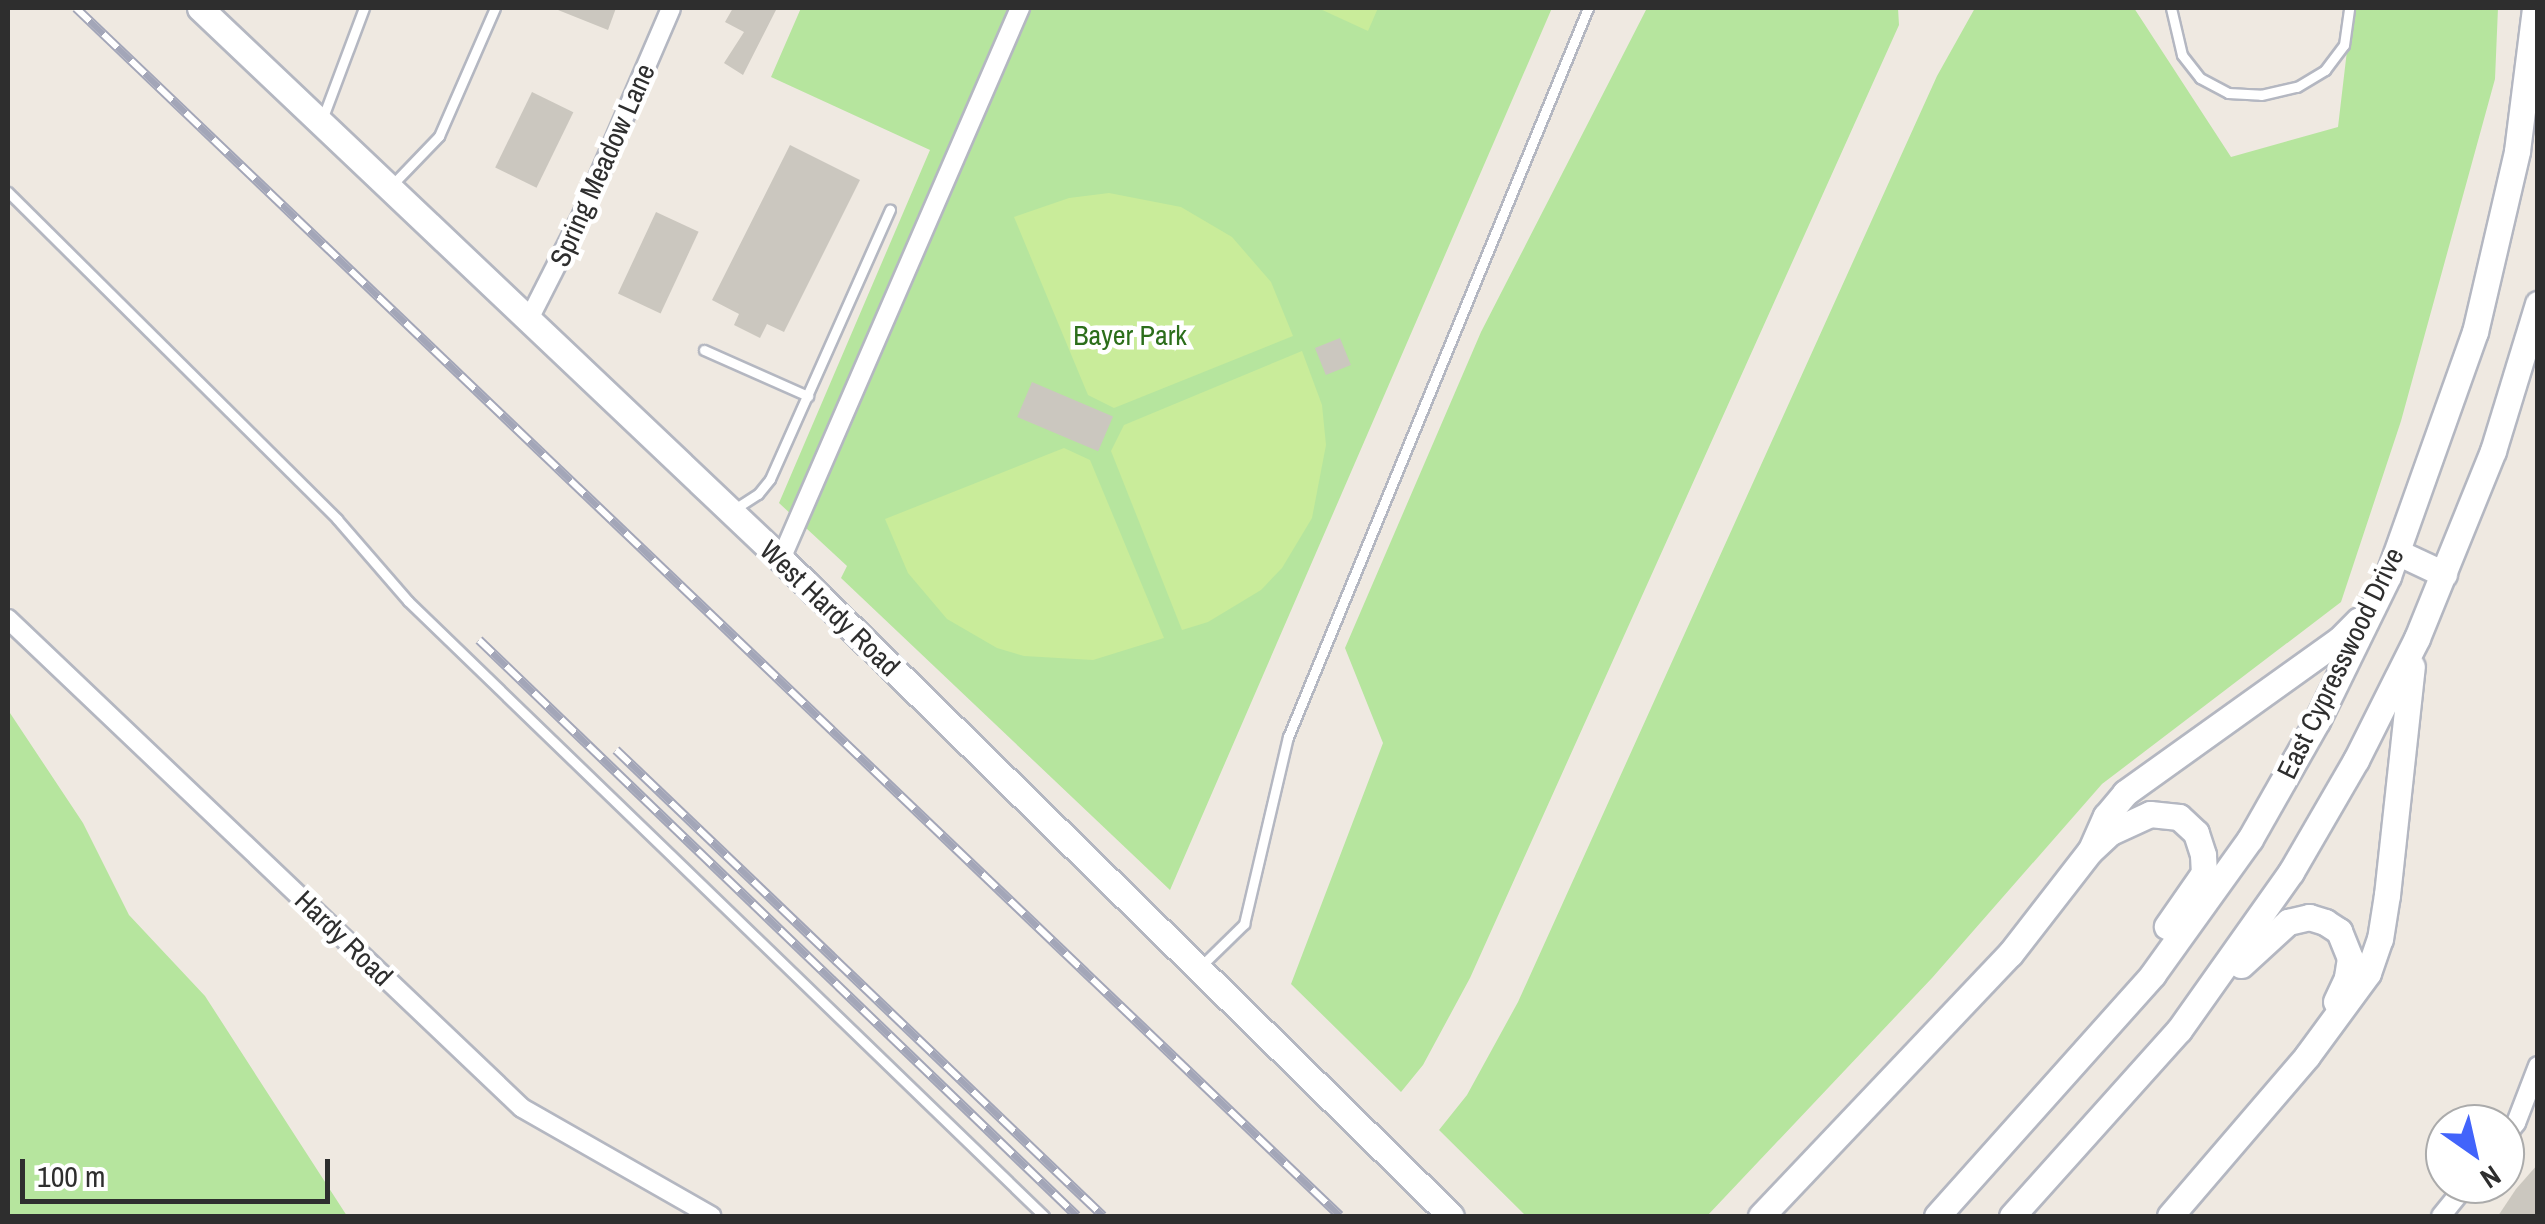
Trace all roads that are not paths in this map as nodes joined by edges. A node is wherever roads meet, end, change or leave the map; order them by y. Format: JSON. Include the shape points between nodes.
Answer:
{"nodes":[{"id":1,"x":200,"y":8,"type":"edge"},
{"id":2,"x":364,"y":8,"type":"edge"},
{"id":3,"x":495,"y":8,"type":"edge"},
{"id":4,"x":671,"y":8,"type":"edge"},
{"id":5,"x":1020,"y":8,"type":"edge"},
{"id":6,"x":1588,"y":8,"type":"edge"},
{"id":7,"x":2170,"y":8,"type":"edge"},
{"id":8,"x":2349,"y":8,"type":"edge"},
{"id":9,"x":2535,"y":8,"type":"edge"},
{"id":10,"x":320,"y":124,"type":"junction"},
{"id":11,"x":388,"y":189,"type":"junction"},
{"id":12,"x":8,"y":192,"type":"edge"},
{"id":13,"x":890,"y":209,"type":"dead end"},
{"id":14,"x":2538,"y":304,"type":"edge"},
{"id":15,"x":528,"y":322,"type":"junction"},
{"id":16,"x":704,"y":350,"type":"dead end"},
{"id":17,"x":808,"y":396,"type":"junction"},
{"id":18,"x":730,"y":512,"type":"junction"},
{"id":19,"x":2397,"y":552,"type":"junction"},
{"id":20,"x":780,"y":559,"type":"junction"},
{"id":21,"x":2444,"y":574,"type":"junction"},
{"id":22,"x":2372,"y":607,"type":"junction"},
{"id":23,"x":8,"y":618,"type":"edge"},
{"id":24,"x":2417,"y":638,"type":"junction"},
{"id":25,"x":2090,"y":852,"type":"junction"},
{"id":26,"x":1198,"y":968,"type":"junction"},
{"id":27,"x":2179,"y":1030,"type":"junction"},
{"id":28,"x":2307,"y":1056,"type":"junction"},
{"id":29,"x":2538,"y":1066,"type":"edge"},
{"id":30,"x":2063,"y":1080,"type":"junction"},
{"id":31,"x":2523,"y":1104,"type":"edge"},
{"id":32,"x":711,"y":1216,"type":"edge"},
{"id":33,"x":1044,"y":1216,"type":"edge"},
{"id":34,"x":1451,"y":1216,"type":"edge"},
{"id":35,"x":1762,"y":1216,"type":"edge"},
{"id":36,"x":1937,"y":1216,"type":"edge"},
{"id":37,"x":2012,"y":1216,"type":"edge"},
{"id":38,"x":2170,"y":1216,"type":"edge"}],
"edges":[{"from":1,"to":10,"type":"main road","name":"West Hardy Road"},
{"from":2,"to":10,"type":"lane"},
{"from":3,"to":11,"type":"lane","via":[[439,136]]},
{"from":4,"to":15,"type":"street","name":"Spring Meadow Lane"},
{"from":5,"to":20,"type":"street"},
{"from":6,"to":26,"type":"lane","via":[[1288,737],[1244,924]]},
{"from":7,"to":8,"type":"lane","via":[[2182,56],[2200,78],[2228,93],[2261,95],[2298,87],[2325,70],[2344,45]]},
{"from":9,"to":19,"type":"main road","name":"East Cypresswood Drive","via":[[2517,150],[2475,332]]},
{"from":10,"to":11,"type":"main road","name":"West Hardy Road"},
{"from":11,"to":15,"type":"main road","name":"West Hardy Road"},
{"from":12,"to":33,"type":"lane","via":[[337,519],[408,601]]},
{"from":13,"to":17,"type":"lane"},
{"from":14,"to":21,"type":"main road","name":"East Cypresswood Drive","via":[[2493,451]]},
{"from":15,"to":18,"type":"main road","name":"West Hardy Road"},
{"from":16,"to":17,"type":"lane"},
{"from":17,"to":18,"type":"lane","via":[[770,479]]},
{"from":18,"to":20,"type":"main road","name":"West Hardy Road"},
{"from":19,"to":21,"type":"main road"},
{"from":19,"to":22,"type":"main road","name":"East Cypresswood Drive"},
{"from":20,"to":26,"type":"main road","name":"West Hardy Road"},
{"from":21,"to":24,"type":"main road","name":"East Cypresswood Drive"},
{"from":22,"to":25,"type":"main road","via":[[2338,640],[2126,793],[2106,816]]},
{"from":22,"to":30,"type":"main road","name":"East Cypresswood Drive","via":[[2250,839],[2153,974]]},
{"from":23,"to":32,"type":"street","name":"Hardy Road","via":[[522,1108]]},
{"from":24,"to":27,"type":"main road","name":"East Cypresswood Drive","via":[[2292,872]]},
{"from":24,"to":28,"type":"main road","via":[[2380,939],[2352,1000]]},
{"from":25,"to":30,"type":"main road","via":[[2134,819],[2179,817],[2196,833],[2204,873]]},
{"from":25,"to":35,"type":"main road","via":[[2010,954]]},
{"from":26,"to":34,"type":"main road","name":"West Hardy Road"},
{"from":27,"to":28,"type":"main road","via":[[2278,928],[2310,917],[2339,931],[2350,958],[2347,978]]},
{"from":27,"to":37,"type":"main road","name":"East Cypresswood Drive"},
{"from":28,"to":38,"type":"main road"},
{"from":29,"to":31,"type":"street"},
{"from":30,"to":36,"type":"main road","name":"East Cypresswood Drive"}]}
